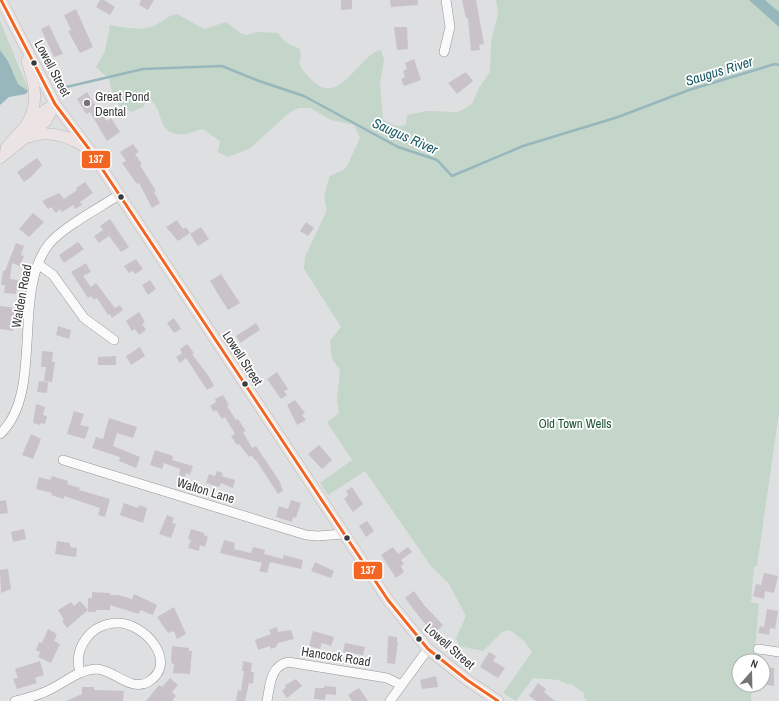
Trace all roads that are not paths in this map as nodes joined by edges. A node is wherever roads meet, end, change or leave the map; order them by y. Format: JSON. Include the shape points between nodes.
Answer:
{"nodes":[{"id":1,"x":1,"y":0,"type":"edge"},
{"id":2,"x":446,"y":0,"type":"edge"},
{"id":3,"x":18,"y":32,"type":"junction"},
{"id":4,"x":444,"y":52,"type":"dead end"},
{"id":5,"x":56,"y":104,"type":"junction"},
{"id":6,"x":27,"y":123,"type":"junction"},
{"id":7,"x":26,"y":138,"type":"junction"},
{"id":8,"x":89,"y":149,"type":"junction"},
{"id":9,"x":0,"y":155,"type":"edge"},
{"id":10,"x":0,"y":158,"type":"edge"},
{"id":11,"x":119,"y":195,"type":"junction"},
{"id":12,"x":38,"y":264,"type":"junction"},
{"id":13,"x":114,"y":340,"type":"dead end"},
{"id":14,"x":0,"y":434,"type":"edge"},
{"id":15,"x":63,"y":460,"type":"dead end"},
{"id":16,"x":343,"y":534,"type":"junction"},
{"id":17,"x":428,"y":649,"type":"junction"},
{"id":18,"x":758,"y":649,"type":"dead end"},
{"id":19,"x":779,"y":652,"type":"edge"},
{"id":20,"x":80,"y":673,"type":"junction"},
{"id":21,"x":401,"y":685,"type":"junction"},
{"id":22,"x":15,"y":701,"type":"edge"},
{"id":23,"x":267,"y":701,"type":"edge"},
{"id":24,"x":390,"y":701,"type":"edge"},
{"id":25,"x":498,"y":701,"type":"edge"}],
"edges":[{"from":1,"to":3,"type":"main road","name":"Lowell Street"},
{"from":2,"to":4,"type":"street","via":[[450,25]]},
{"from":3,"to":5,"type":"main road","name":"Lowell Street"},
{"from":3,"to":6,"type":"main road","via":[[36,93],[33,111]]},
{"from":5,"to":6,"type":"main road"},
{"from":5,"to":7,"type":"main road","via":[[46,121]]},
{"from":5,"to":8,"type":"main road","name":"Lowell Street"},
{"from":6,"to":9,"type":"main road"},
{"from":7,"to":8,"type":"main road","via":[[38,134],[55,134],[70,138]]},
{"from":7,"to":10,"type":"main road"},
{"from":8,"to":11,"type":"main road","name":"Lowell Street"},
{"from":11,"to":12,"type":"street","name":"Walden Road","via":[[58,235],[47,247]]},
{"from":11,"to":16,"type":"main road","name":"Lowell Street"},
{"from":12,"to":13,"type":"street","via":[[53,275],[84,318]]},
{"from":12,"to":14,"type":"street","name":"Walden Road","via":[[20,400],[12,420]]},
{"from":15,"to":16,"type":"street","name":"Walton Lane","via":[[306,535]]},
{"from":16,"to":17,"type":"main road","name":"Lowell Street","via":[[388,600]]},
{"from":17,"to":21,"type":"street"},
{"from":17,"to":25,"type":"main road","name":"Lowell Street"},
{"from":18,"to":19,"type":"street"},
{"from":20,"to":20,"type":"street","via":[[78,656],[82,644],[92,631],[112,623],[131,625],[143,631],[154,643],[160,657],[157,673],[145,683],[132,683],[102,670]]},
{"from":20,"to":22,"type":"street","via":[[43,693]]},
{"from":21,"to":23,"type":"street","name":"Hancock Road","via":[[387,678],[288,662],[279,665],[273,672]]},
{"from":21,"to":24,"type":"street"}]}
